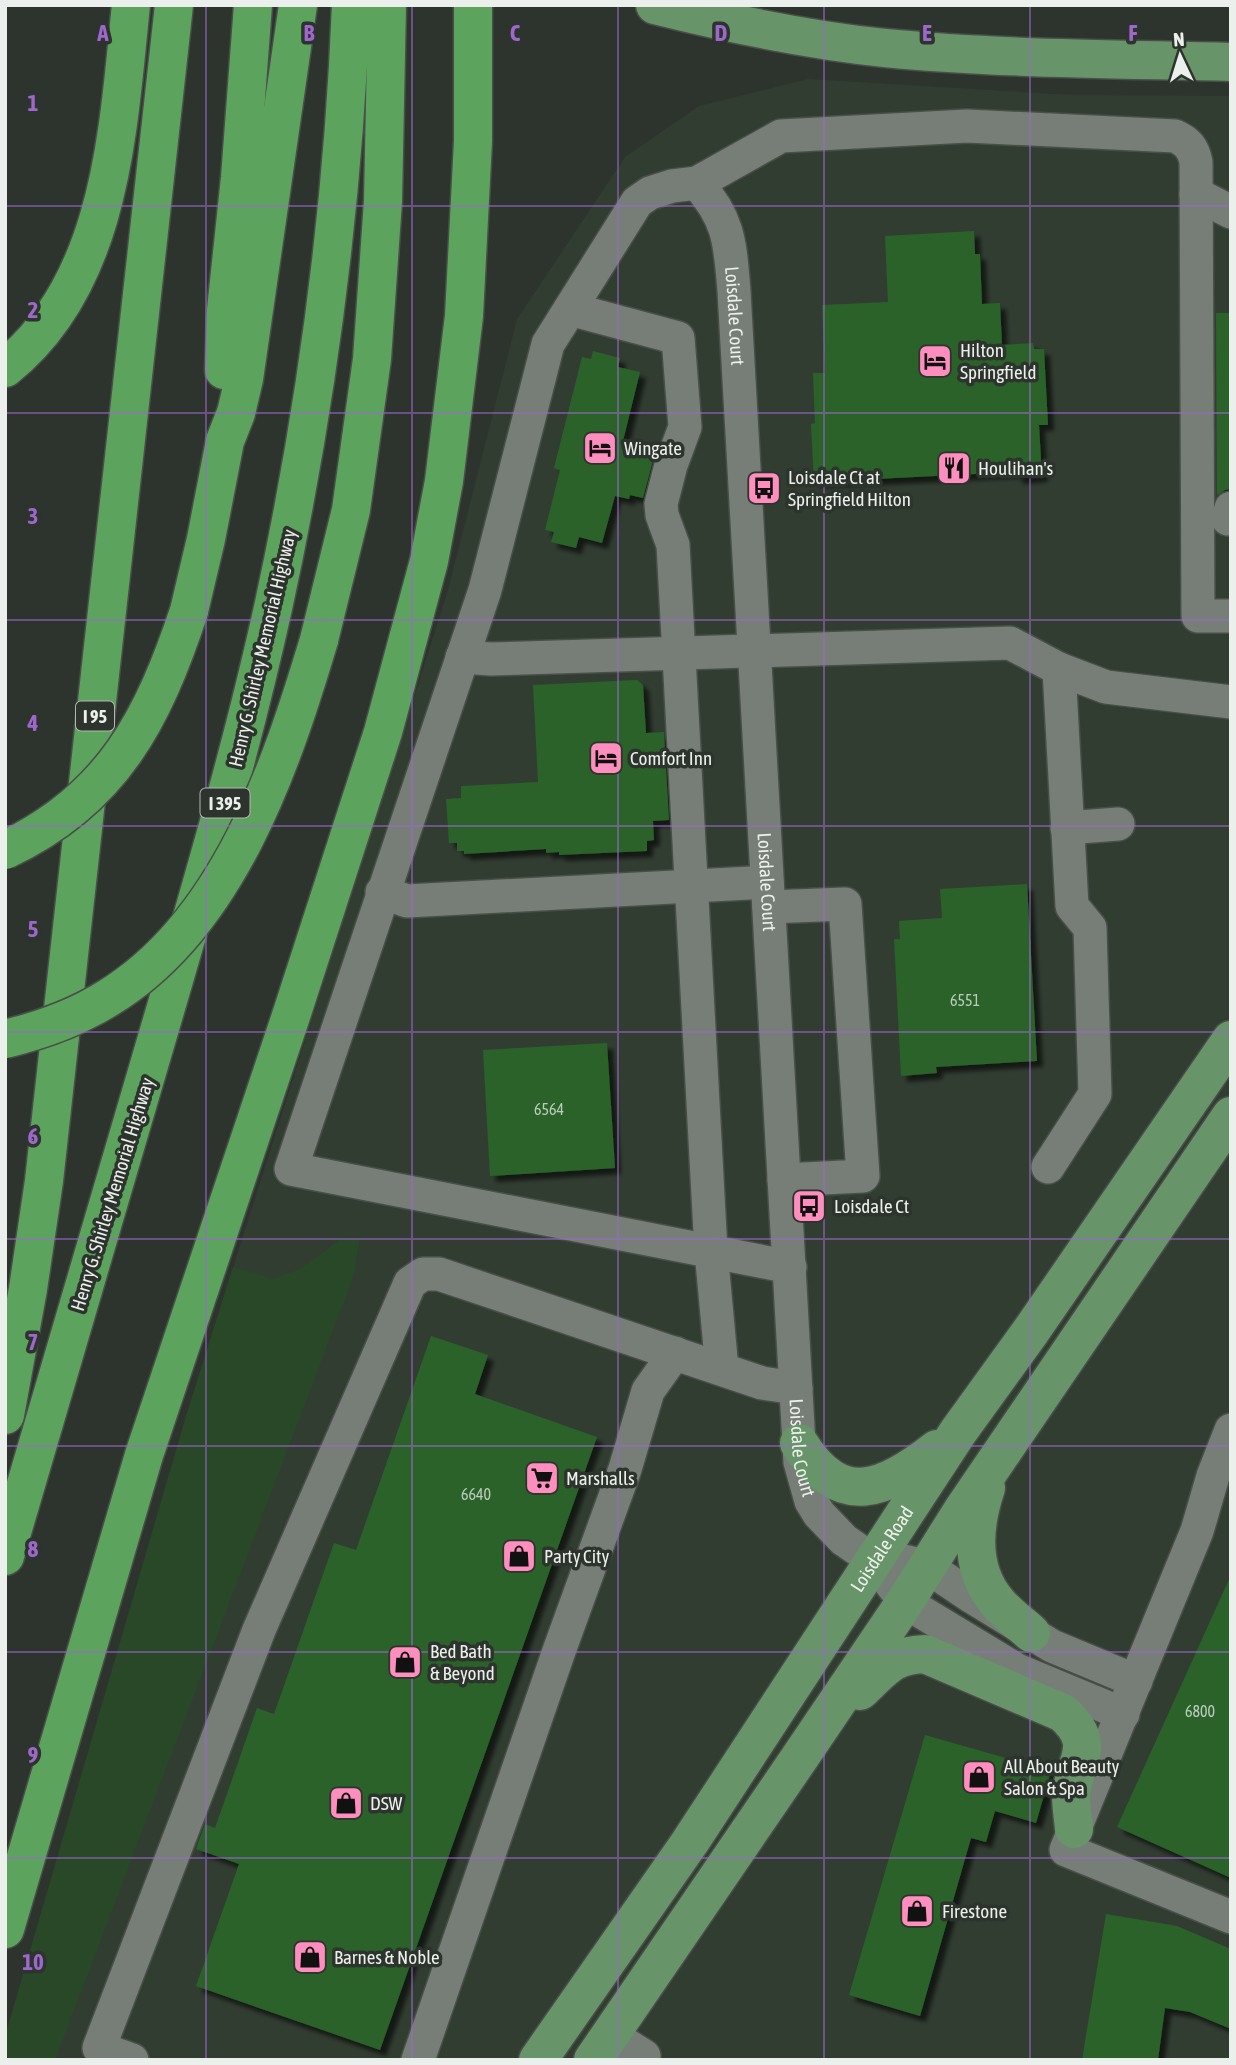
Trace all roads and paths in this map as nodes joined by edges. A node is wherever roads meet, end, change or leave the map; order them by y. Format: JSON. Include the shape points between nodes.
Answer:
{"nodes":[{"id":1,"x":131,"y":5,"type":"edge"},
{"id":2,"x":473,"y":5,"type":"edge"},
{"id":3,"x":655,"y":5,"type":"edge"},
{"id":4,"x":174,"y":10,"type":"edge"},
{"id":5,"x":252,"y":14,"type":"edge"},
{"id":6,"x":296,"y":16,"type":"edge"},
{"id":7,"x":350,"y":18,"type":"edge"},
{"id":8,"x":387,"y":21,"type":"edge"},
{"id":9,"x":1228,"y":63,"type":"edge"},
{"id":10,"x":697,"y":183,"type":"junction"},
{"id":11,"x":1196,"y":194,"type":"junction"},
{"id":12,"x":1231,"y":212,"type":"edge"},
{"id":13,"x":570,"y":309,"type":"junction"},
{"id":14,"x":11,"y":363,"type":"edge"},
{"id":15,"x":225,"y":441,"type":"junction"},
{"id":16,"x":1231,"y":616,"type":"edge"},
{"id":17,"x":753,"y":651,"type":"junction"},
{"id":18,"x":679,"y":653,"type":"junction"},
{"id":19,"x":462,"y":657,"type":"junction"},
{"id":20,"x":1059,"y":669,"type":"junction"},
{"id":21,"x":1231,"y":702,"type":"edge"},
{"id":22,"x":86,"y":797,"type":"junction"},
{"id":23,"x":1118,"y":824,"type":"dead end"},
{"id":24,"x":1068,"y":828,"type":"junction"},
{"id":25,"x":5,"y":850,"type":"edge"},
{"id":26,"x":692,"y":886,"type":"junction"},
{"id":27,"x":382,"y":892,"type":"junction"},
{"id":28,"x":768,"y":895,"type":"junction"},
{"id":29,"x":5,"y":1039,"type":"edge"},
{"id":30,"x":1231,"y":1040,"type":"edge"},
{"id":31,"x":1231,"y":1116,"type":"edge"},
{"id":32,"x":1048,"y":1167,"type":"dead end"},
{"id":33,"x":784,"y":1180,"type":"junction"},
{"id":34,"x":711,"y":1251,"type":"junction"},
{"id":35,"x":789,"y":1266,"type":"junction"},
{"id":36,"x":675,"y":1353,"type":"junction"},
{"id":37,"x":722,"y":1369,"type":"junction"},
{"id":38,"x":796,"y":1388,"type":"junction"},
{"id":39,"x":5,"y":1415,"type":"edge"},
{"id":40,"x":1231,"y":1430,"type":"edge"},
{"id":41,"x":958,"y":1432,"type":"junction"},
{"id":42,"x":799,"y":1443,"type":"junction"},
{"id":43,"x":996,"y":1461,"type":"junction"},
{"id":44,"x":1222,"y":1480,"type":"edge"},
{"id":45,"x":5,"y":1556,"type":"edge"},
{"id":46,"x":873,"y":1560,"type":"junction"},
{"id":47,"x":926,"y":1566,"type":"junction"},
{"id":48,"x":905,"y":1602,"type":"junction"},
{"id":49,"x":1031,"y":1633,"type":"junction"},
{"id":50,"x":1136,"y":1681,"type":"junction"},
{"id":51,"x":1123,"y":1714,"type":"junction"},
{"id":52,"x":798,"y":1760,"type":"junction"},
{"id":53,"x":1074,"y":1829,"type":"junction"},
{"id":54,"x":1231,"y":1917,"type":"edge"},
{"id":55,"x":5,"y":1929,"type":"edge"},
{"id":56,"x":602,"y":2047,"type":"edge"},
{"id":57,"x":644,"y":2056,"type":"dead end"},
{"id":58,"x":132,"y":2060,"type":"edge"},
{"id":59,"x":418,"y":2060,"type":"edge"},
{"id":60,"x":538,"y":2060,"type":"edge"}],
"edges":[{"from":1,"to":14,"type":"highway","via":[[117,134],[92,236],[61,306]]},
{"from":2,"to":55,"type":"highway","via":[[471,204],[464,316],[444,481],[420,600],[283,1041],[144,1455]]},
{"from":3,"to":9,"type":"main road","via":[[744,27],[883,48]]},
{"from":4,"to":22,"type":"highway","number":"I 95"},
{"from":5,"to":15,"type":"highway","via":[[226,310],[220,413]]},
{"from":6,"to":15,"type":"highway","via":[[244,379]]},
{"from":7,"to":45,"type":"highway","name":"Henry G. Shirley Memorial Highway","number":"I 395","via":[[344,130],[324,313],[299,479],[271,619],[232,780],[137,1115]]},
{"from":8,"to":29,"type":"highway","bridge":true,"via":[[383,201],[372,359],[351,510],[300,706],[254,820],[231,863],[180,937],[110,997],[69,1019]]},
{"from":10,"to":11,"type":"street","via":[[781,136],[967,126],[1175,136],[1194,154]]},
{"from":10,"to":13,"type":"street","via":[[672,186],[637,202]]},
{"from":10,"to":17,"type":"street","name":"Loisdale Court","via":[[714,202],[730,246]]},
{"from":11,"to":12,"type":"street"},
{"from":11,"to":16,"type":"street","via":[[1198,616]]},
{"from":13,"to":18,"type":"street","via":[[678,338],[685,427],[661,505],[673,545]]},
{"from":13,"to":19,"type":"street","via":[[548,344],[485,590]]},
{"from":15,"to":22,"type":"highway","bridge":true,"via":[[189,611],[169,669],[150,710],[109,773]]},
{"from":17,"to":18,"type":"street"},
{"from":17,"to":20,"type":"street","via":[[1010,643]]},
{"from":17,"to":28,"type":"street","name":"Loisdale Court"},
{"from":18,"to":19,"type":"street"},
{"from":18,"to":26,"type":"street"},
{"from":19,"to":27,"type":"street"},
{"from":20,"to":21,"type":"street","via":[[1106,687]]},
{"from":20,"to":24,"type":"street"},
{"from":22,"to":25,"type":"highway","bridge":true,"via":[[57,821]]},
{"from":22,"to":39,"type":"highway","number":"I 95","via":[[44,1181]]},
{"from":23,"to":24,"type":"street"},
{"from":24,"to":32,"type":"street","via":[[1072,906],[1090,928],[1096,1094]]},
{"from":26,"to":27,"type":"street","via":[[407,901]]},
{"from":26,"to":28,"type":"street"},
{"from":26,"to":34,"type":"street"},
{"from":27,"to":34,"type":"street","via":[[291,1169]]},
{"from":28,"to":33,"type":"street","name":"Loisdale Court"},
{"from":28,"to":33,"type":"street","via":[[845,904],[863,1176]]},
{"from":30,"to":41,"type":"main road","name":"Loisdale Road"},
{"from":31,"to":43,"type":"main road"},
{"from":33,"to":35,"type":"street","name":"Loisdale Court"},
{"from":34,"to":35,"type":"street"},
{"from":34,"to":37,"type":"street"},
{"from":35,"to":38,"type":"street","name":"Loisdale Court"},
{"from":36,"to":37,"type":"street"},
{"from":36,"to":58,"type":"street","via":[[439,1274],[423,1274],[410,1283],[259,1630],[99,2048]]},
{"from":36,"to":59,"type":"street","via":[[648,1391],[625,1469]]},
{"from":37,"to":38,"type":"street","via":[[762,1383]]},
{"from":38,"to":42,"type":"street","name":"Loisdale Court"},
{"from":40,"to":44,"type":"street"},
{"from":41,"to":42,"type":"main road","via":[[910,1470],[872,1487],[837,1481],[809,1459]]},
{"from":41,"to":46,"type":"main road","name":"Loisdale Road"},
{"from":42,"to":46,"type":"street","name":"Loisdale Court","via":[[800,1462],[819,1514],[844,1540]]},
{"from":43,"to":47,"type":"main road"},
{"from":43,"to":49,"type":"main road","via":[[977,1520],[978,1563],[997,1603]]},
{"from":44,"to":50,"type":"street"},
{"from":46,"to":47,"type":"street"},
{"from":46,"to":48,"type":"street"},
{"from":46,"to":60,"type":"main road","name":"Loisdale Road","via":[[690,1842]]},
{"from":47,"to":48,"type":"main road"},
{"from":47,"to":49,"type":"street"},
{"from":48,"to":51,"type":"street","via":[[1017,1670]]},
{"from":48,"to":52,"type":"main road"},
{"from":49,"to":50,"type":"street"},
{"from":50,"to":51,"type":"street"},
{"from":51,"to":53,"type":"street"},
{"from":52,"to":53,"type":"main road","via":[[891,1663],[905,1655],[925,1654],[1063,1713],[1075,1724],[1083,1740],[1071,1795]]},
{"from":52,"to":56,"type":"main road"},
{"from":53,"to":54,"type":"street","via":[[1066,1850]]},
{"from":56,"to":57,"type":"street"}]}
